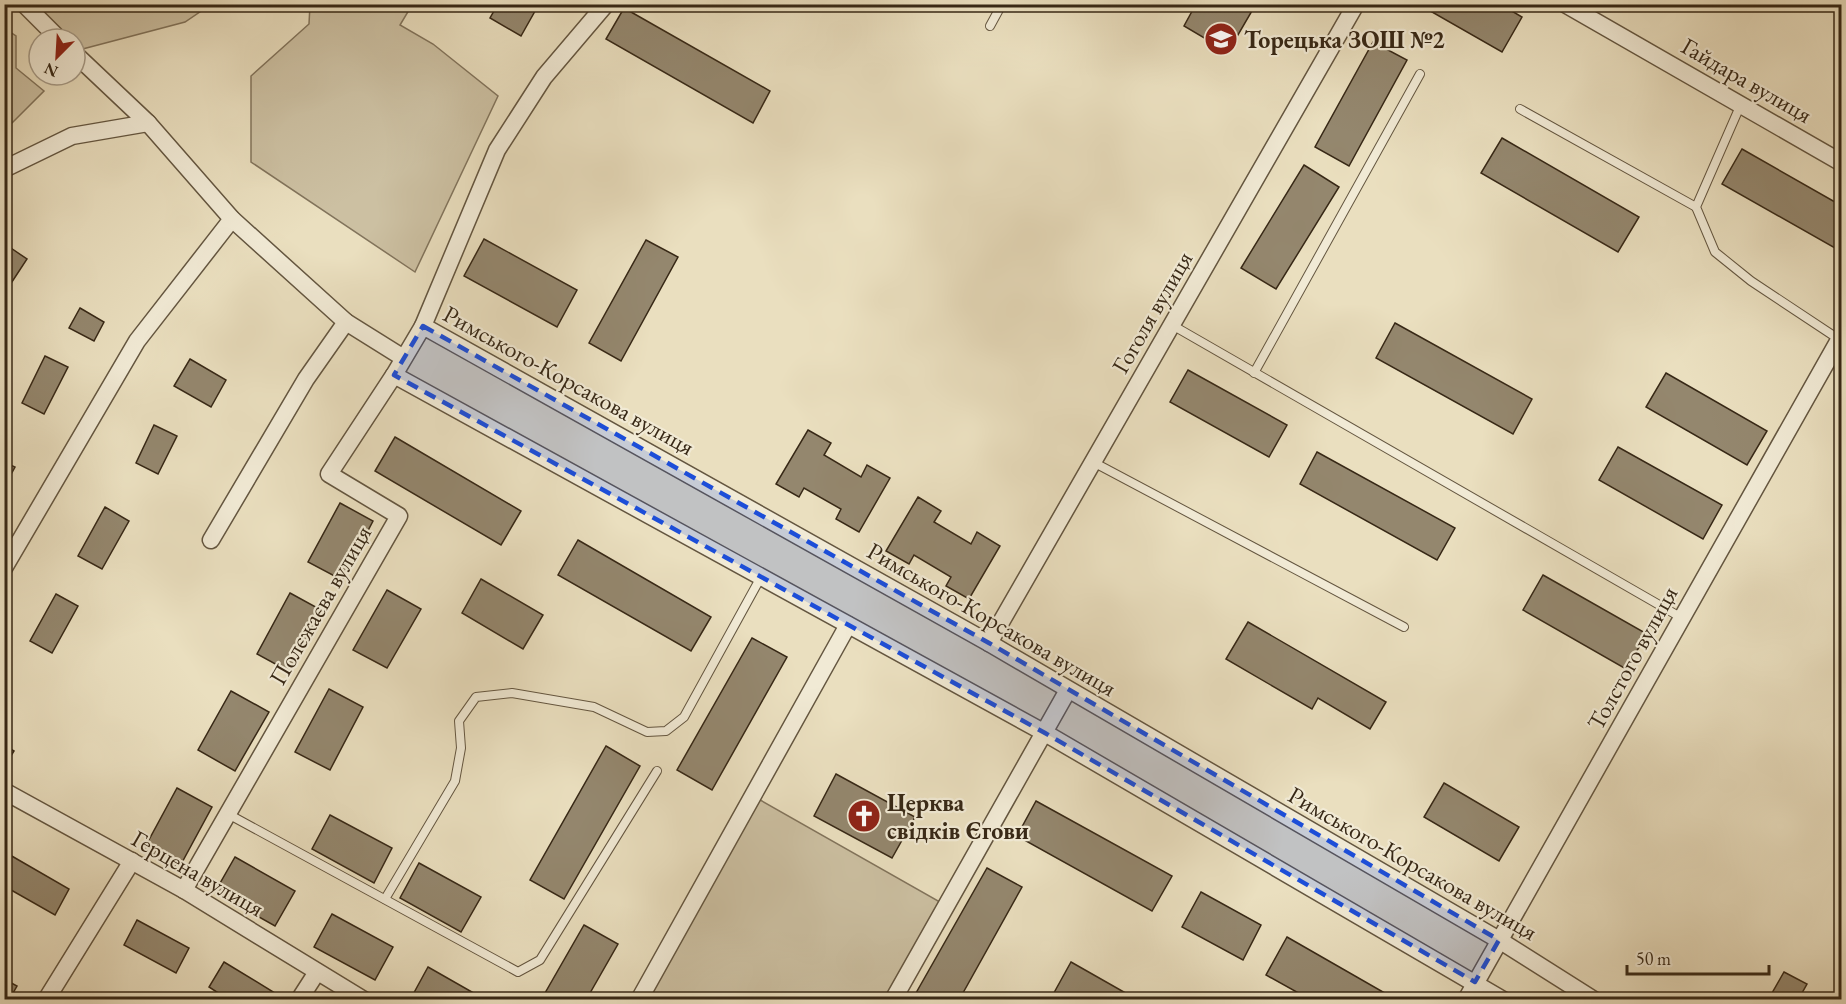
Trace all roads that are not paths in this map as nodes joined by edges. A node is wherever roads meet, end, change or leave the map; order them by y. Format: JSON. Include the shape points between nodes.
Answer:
{"nodes":[{"id":1,"x":24,"y":4,"type":"edge"},
{"id":2,"x":606,"y":4,"type":"edge"},
{"id":3,"x":1002,"y":4,"type":"edge"},
{"id":4,"x":1356,"y":4,"type":"edge"},
{"id":5,"x":1565,"y":4,"type":"edge"},
{"id":6,"x":990,"y":26,"type":"dead end"},
{"id":7,"x":48,"y":27,"type":"edge"},
{"id":8,"x":87,"y":66,"type":"edge"},
{"id":9,"x":1420,"y":74,"type":"dead end"},
{"id":10,"x":1741,"y":104,"type":"junction"},
{"id":11,"x":1520,"y":109,"type":"dead end"},
{"id":12,"x":147,"y":123,"type":"junction"},
{"id":13,"x":1842,"y":163,"type":"edge"},
{"id":14,"x":4,"y":169,"type":"edge"},
{"id":15,"x":1696,"y":207,"type":"junction"},
{"id":16,"x":232,"y":219,"type":"junction"},
{"id":17,"x":346,"y":322,"type":"junction"},
{"id":18,"x":1172,"y":325,"type":"junction"},
{"id":19,"x":423,"y":326,"type":"junction"},
{"id":20,"x":1840,"y":341,"type":"edge"},
{"id":21,"x":402,"y":357,"type":"junction"},
{"id":22,"x":1254,"y":373,"type":"junction"},
{"id":23,"x":394,"y":375,"type":"junction"},
{"id":24,"x":1093,"y":462,"type":"junction"},
{"id":25,"x":211,"y":540,"type":"dead end"},
{"id":26,"x":4,"y":568,"type":"edge"},
{"id":27,"x":761,"y":577,"type":"junction"},
{"id":28,"x":1682,"y":618,"type":"junction"},
{"id":29,"x":848,"y":625,"type":"junction"},
{"id":30,"x":1404,"y":627,"type":"dead end"},
{"id":31,"x":988,"y":643,"type":"junction"},
{"id":32,"x":1068,"y":690,"type":"junction"},
{"id":33,"x":1046,"y":733,"type":"junction"},
{"id":34,"x":657,"y":771,"type":"dead end"},
{"id":35,"x":4,"y":791,"type":"edge"},
{"id":36,"x":228,"y":814,"type":"junction"},
{"id":37,"x":132,"y":861,"type":"junction"},
{"id":38,"x":184,"y":890,"type":"junction"},
{"id":39,"x":385,"y":899,"type":"junction"},
{"id":40,"x":1499,"y":940,"type":"junction"},
{"id":41,"x":317,"y":972,"type":"junction"},
{"id":42,"x":1475,"y":982,"type":"junction"},
{"id":43,"x":46,"y":999,"type":"edge"},
{"id":44,"x":299,"y":999,"type":"edge"},
{"id":45,"x":364,"y":999,"type":"edge"},
{"id":46,"x":639,"y":999,"type":"edge"},
{"id":47,"x":893,"y":999,"type":"edge"},
{"id":48,"x":1466,"y":999,"type":"edge"},
{"id":49,"x":1503,"y":999,"type":"edge"},
{"id":50,"x":1594,"y":999,"type":"edge"}],
"edges":[{"from":1,"to":7,"type":"street"},
{"from":2,"to":19,"type":"street","via":[[544,77],[497,150]]},
{"from":3,"to":6,"type":"lane"},
{"from":4,"to":18,"type":"street","name":"Гоголя вулиця"},
{"from":5,"to":10,"type":"street","name":"Гайдара вулиця"},
{"from":8,"to":12,"type":"street"},
{"from":9,"to":22,"type":"lane"},
{"from":10,"to":13,"type":"street","name":"Гайдара вулиця"},
{"from":10,"to":15,"type":"lane"},
{"from":11,"to":15,"type":"lane"},
{"from":12,"to":14,"type":"street","via":[[72,136]]},
{"from":12,"to":16,"type":"street"},
{"from":15,"to":20,"type":"lane","via":[[1715,252]]},
{"from":16,"to":17,"type":"street"},
{"from":16,"to":26,"type":"street","via":[[137,341]]},
{"from":17,"to":21,"type":"street"},
{"from":17,"to":25,"type":"street","via":[[306,379]]},
{"from":18,"to":22,"type":"lane"},
{"from":18,"to":24,"type":"street","name":"Гоголя вулиця"},
{"from":19,"to":21,"type":"street","name":"Римського-Корсакова вулиця"},
{"from":19,"to":31,"type":"street","name":"Римського-Корсакова вулиця"},
{"from":20,"to":28,"type":"street","name":"Толстого вулиця"},
{"from":21,"to":23,"type":"street","name":"Римського-Корсакова вулиця"},
{"from":22,"to":28,"type":"lane"},
{"from":23,"to":27,"type":"street"},
{"from":23,"to":36,"type":"street","name":"Полєжаєва вулиця","via":[[329,474],[399,516]]},
{"from":24,"to":30,"type":"lane"},
{"from":24,"to":31,"type":"street","name":"Гоголя вулиця"},
{"from":27,"to":29,"type":"street"},
{"from":27,"to":39,"type":"lane","via":[[684,717],[666,731],[647,732],[594,707],[512,693],[476,697],[459,721],[461,748],[455,781]]},
{"from":28,"to":40,"type":"street","name":"Толстого вулиця"},
{"from":29,"to":33,"type":"street"},
{"from":29,"to":46,"type":"street"},
{"from":31,"to":32,"type":"street","name":"Римського-Корсакова вулиця"},
{"from":32,"to":33,"type":"street"},
{"from":32,"to":40,"type":"street","name":"Римського-Корсакова вулиця"},
{"from":33,"to":42,"type":"street"},
{"from":33,"to":47,"type":"street"},
{"from":34,"to":39,"type":"lane","via":[[540,960],[518,972]]},
{"from":35,"to":37,"type":"street","name":"Герцена вулиця"},
{"from":36,"to":38,"type":"street","name":"Полєжаєва вулиця"},
{"from":36,"to":39,"type":"lane"},
{"from":37,"to":38,"type":"street","name":"Герцена вулиця"},
{"from":37,"to":43,"type":"street"},
{"from":38,"to":41,"type":"street","name":"Герцена вулиця"},
{"from":40,"to":42,"type":"street","name":"Толстого вулиця"},
{"from":40,"to":50,"type":"street","name":"Римського-Корсакова вулиця"},
{"from":41,"to":44,"type":"street"},
{"from":41,"to":45,"type":"street","name":"Герцена вулиця"},
{"from":42,"to":48,"type":"street","name":"Толстого вулиця"},
{"from":42,"to":49,"type":"street"}]}
